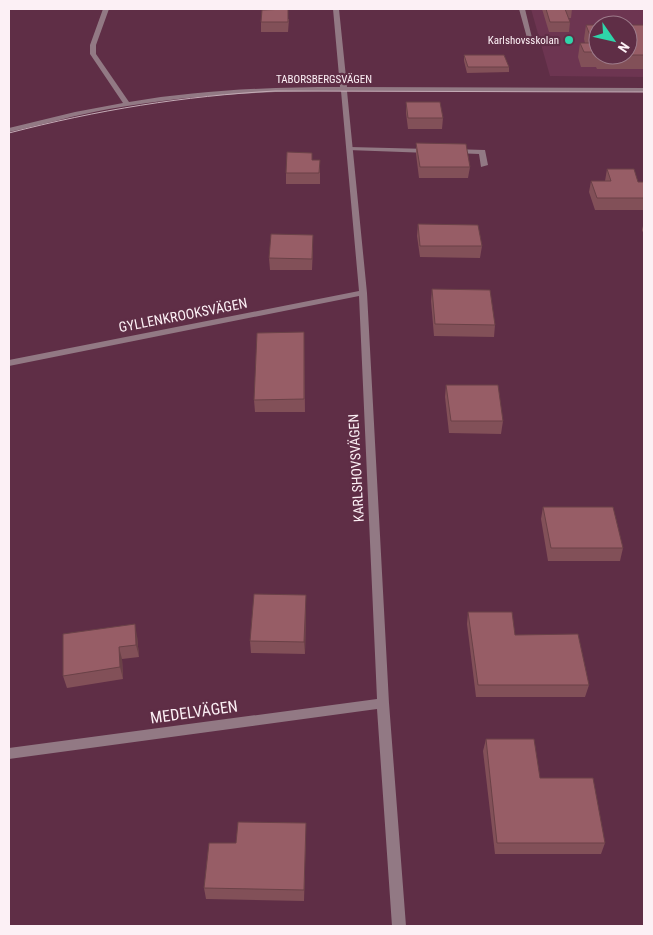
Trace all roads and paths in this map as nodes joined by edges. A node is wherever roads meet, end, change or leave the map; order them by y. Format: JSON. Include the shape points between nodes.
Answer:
{"nodes":[{"id":1,"x":106,"y":9,"type":"edge"},
{"id":2,"x":336,"y":9,"type":"edge"},
{"id":3,"x":522,"y":9,"type":"edge"},
{"id":4,"x":532,"y":45,"type":"dead end"},
{"id":5,"x":345,"y":88,"type":"junction"},
{"id":6,"x":644,"y":90,"type":"edge"},
{"id":7,"x":126,"y":102,"type":"junction"},
{"id":8,"x":9,"y":130,"type":"edge"},
{"id":9,"x":350,"y":149,"type":"junction"},
{"id":10,"x":435,"y":151,"type":"edge"},
{"id":11,"x":445,"y":151,"type":"edge"},
{"id":12,"x":484,"y":165,"type":"dead end"},
{"id":13,"x":364,"y":293,"type":"junction"},
{"id":14,"x":9,"y":363,"type":"edge"},
{"id":15,"x":383,"y":703,"type":"junction"},
{"id":16,"x":9,"y":754,"type":"edge"},
{"id":17,"x":399,"y":926,"type":"edge"}],
"edges":[{"from":1,"to":7,"type":"street","via":[[93,54]]},
{"from":2,"to":5,"type":"street","name":"KARLSHOVSVÄGEN"},
{"from":3,"to":4,"type":"street"},
{"from":5,"to":6,"type":"street","name":"TABORSBERGSVÄGEN"},
{"from":5,"to":7,"type":"street","name":"TABORSBERGSVÄGEN","via":[[223,91]]},
{"from":5,"to":9,"type":"street","name":"KARLSHOVSVÄGEN"},
{"from":7,"to":8,"type":"street","name":"TABORSBERGSVÄGEN"},
{"from":9,"to":10,"type":"street"},
{"from":9,"to":13,"type":"street","name":"KARLSHOVSVÄGEN"},
{"from":11,"to":12,"type":"street","via":[[482,152]]},
{"from":13,"to":14,"type":"street","name":"GYLLENKROOKSVÄGEN"},
{"from":13,"to":15,"type":"street","name":"KARLSHOVSVÄGEN"},
{"from":15,"to":16,"type":"street","name":"MEDELVÄGEN"},
{"from":15,"to":17,"type":"street","name":"KARLSHOVSVÄGEN"}]}
